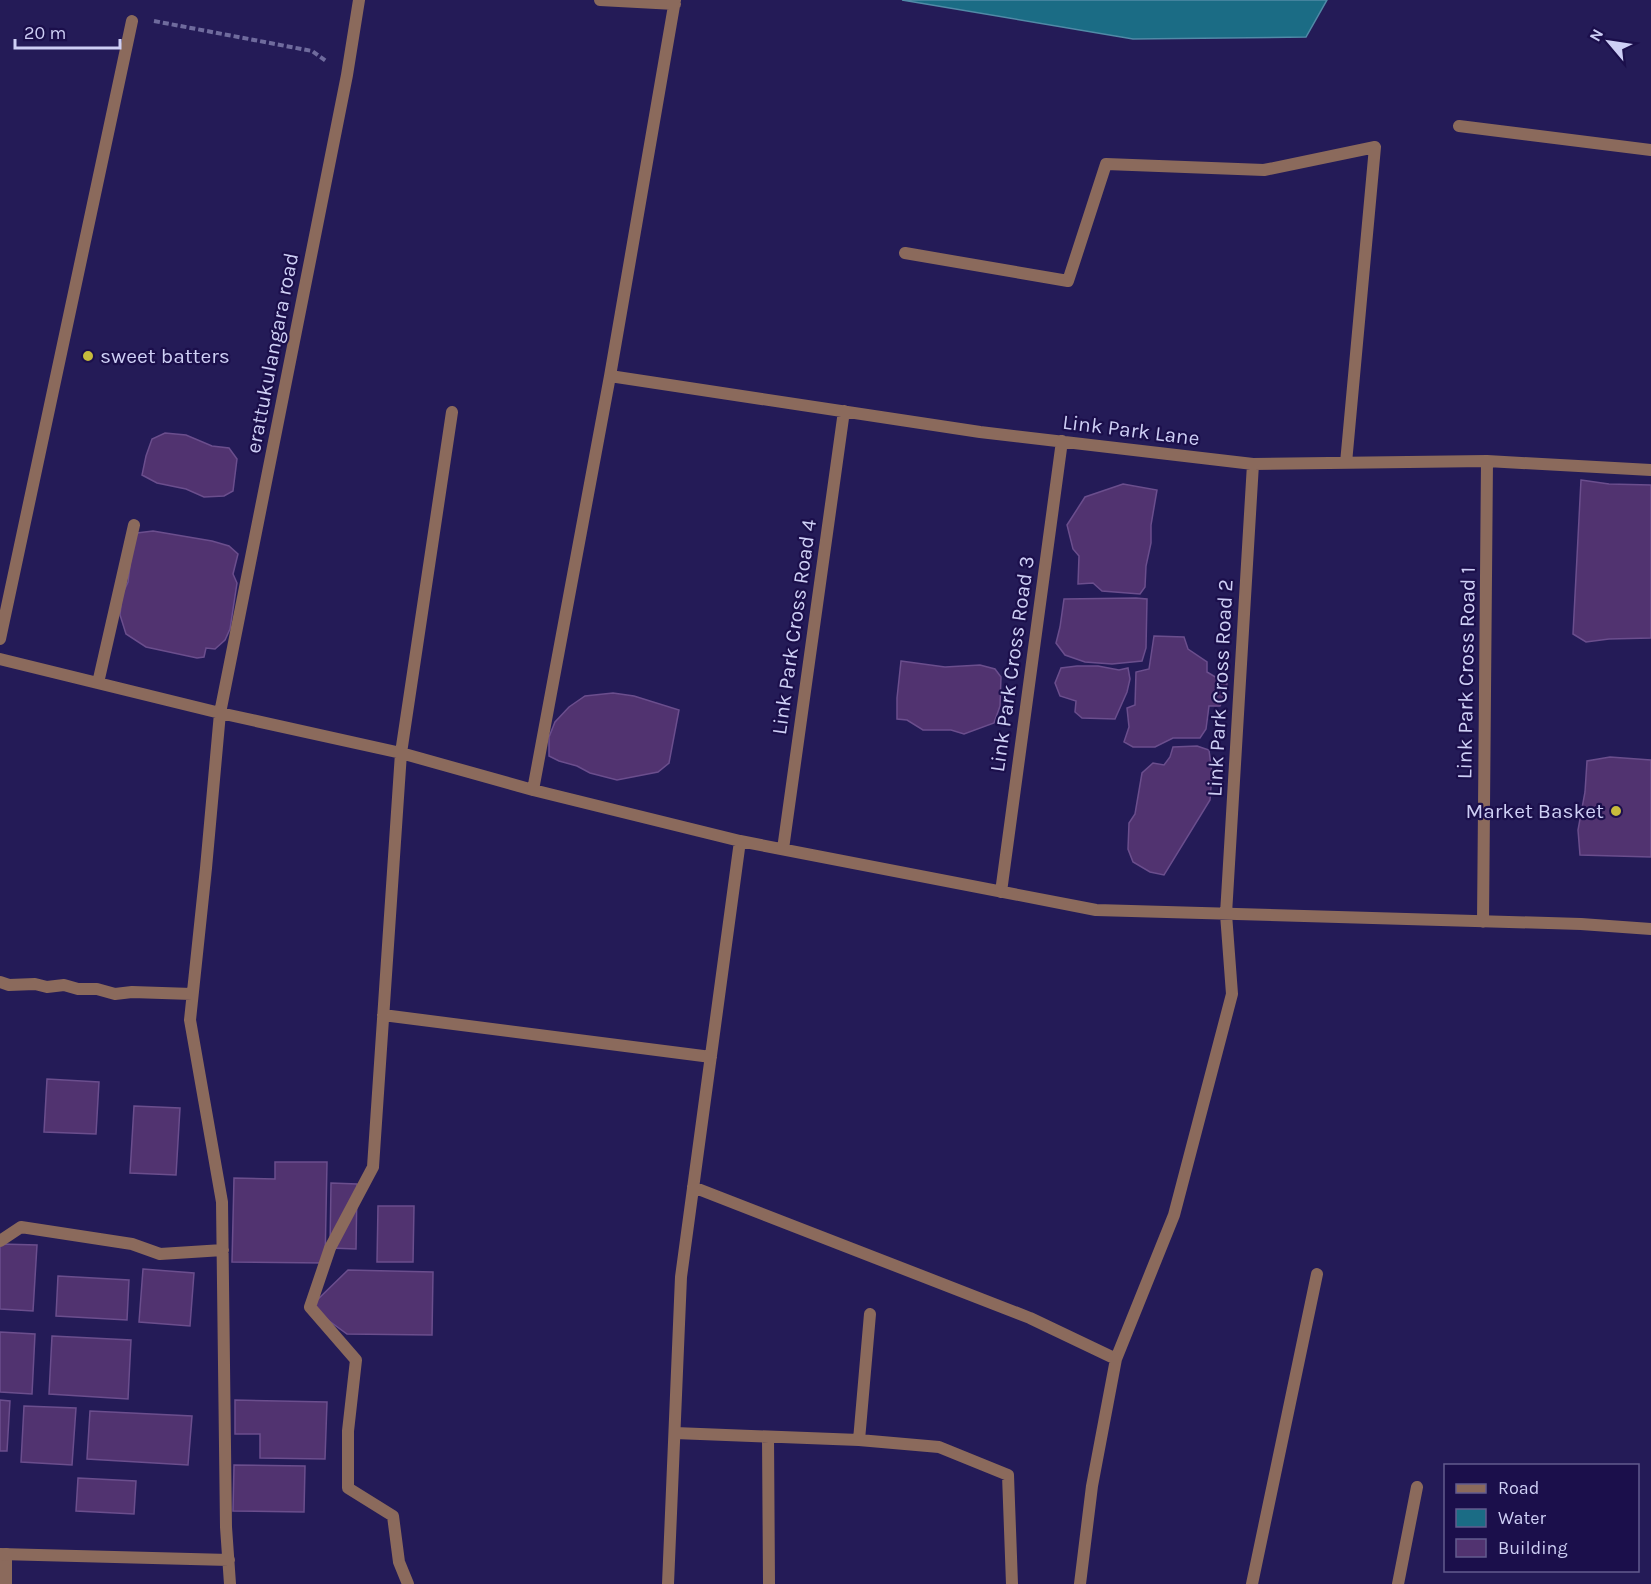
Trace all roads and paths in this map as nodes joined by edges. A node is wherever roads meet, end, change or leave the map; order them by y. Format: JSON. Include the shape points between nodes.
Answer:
{"nodes":[{"id":1,"x":359,"y":0,"type":"edge"},
{"id":2,"x":600,"y":0,"type":"edge"},
{"id":3,"x":675,"y":2,"type":"edge"},
{"id":4,"x":132,"y":21,"type":"dead end"},
{"id":5,"x":158,"y":21,"type":"dead end"},
{"id":6,"x":312,"y":51,"type":"dead end"},
{"id":7,"x":1459,"y":126,"type":"dead end"},
{"id":8,"x":1651,"y":150,"type":"edge"},
{"id":9,"x":905,"y":253,"type":"dead end"},
{"id":10,"x":610,"y":376,"type":"junction"},
{"id":11,"x":844,"y":411,"type":"junction"},
{"id":12,"x":452,"y":412,"type":"dead end"},
{"id":13,"x":1062,"y":441,"type":"junction"},
{"id":14,"x":1487,"y":461,"type":"junction"},
{"id":15,"x":1346,"y":463,"type":"junction"},
{"id":16,"x":1253,"y":464,"type":"junction"},
{"id":17,"x":1651,"y":470,"type":"edge"},
{"id":18,"x":134,"y":525,"type":"dead end"},
{"id":19,"x":0,"y":639,"type":"edge"},
{"id":20,"x":0,"y":659,"type":"edge"},
{"id":21,"x":98,"y":683,"type":"junction"},
{"id":22,"x":219,"y":713,"type":"junction"},
{"id":23,"x":401,"y":753,"type":"junction"},
{"id":24,"x":534,"y":790,"type":"junction"},
{"id":25,"x":740,"y":841,"type":"junction"},
{"id":26,"x":783,"y":849,"type":"junction"},
{"id":27,"x":1001,"y":892,"type":"junction"},
{"id":28,"x":1226,"y":914,"type":"junction"},
{"id":29,"x":1483,"y":922,"type":"junction"},
{"id":30,"x":1651,"y":929,"type":"edge"},
{"id":31,"x":0,"y":982,"type":"edge"},
{"id":32,"x":192,"y":994,"type":"junction"},
{"id":33,"x":383,"y":1015,"type":"junction"},
{"id":34,"x":711,"y":1057,"type":"junction"},
{"id":35,"x":693,"y":1187,"type":"junction"},
{"id":36,"x":0,"y":1240,"type":"edge"},
{"id":37,"x":223,"y":1250,"type":"junction"},
{"id":38,"x":1317,"y":1274,"type":"dead end"},
{"id":39,"x":870,"y":1314,"type":"dead end"},
{"id":40,"x":1116,"y":1359,"type":"junction"},
{"id":41,"x":675,"y":1433,"type":"junction"},
{"id":42,"x":768,"y":1437,"type":"junction"},
{"id":43,"x":859,"y":1440,"type":"junction"},
{"id":44,"x":1417,"y":1487,"type":"dead end"},
{"id":45,"x":3,"y":1554,"type":"edge"},
{"id":46,"x":229,"y":1560,"type":"junction"},
{"id":47,"x":6,"y":1584,"type":"edge"},
{"id":48,"x":230,"y":1584,"type":"edge"},
{"id":49,"x":408,"y":1584,"type":"edge"},
{"id":50,"x":668,"y":1584,"type":"edge"},
{"id":51,"x":769,"y":1584,"type":"edge"},
{"id":52,"x":1012,"y":1584,"type":"edge"},
{"id":53,"x":1080,"y":1584,"type":"edge"},
{"id":54,"x":1252,"y":1584,"type":"edge"},
{"id":55,"x":1398,"y":1584,"type":"edge"}],
"edges":[{"from":1,"to":22,"type":"street","name":"erattukulangara road","via":[[345,87]]},
{"from":2,"to":3,"type":"street"},
{"from":3,"to":10,"type":"street"},
{"from":4,"to":19,"type":"street"},
{"from":5,"to":6,"type":"path"},
{"from":7,"to":8,"type":"street"},
{"from":9,"to":15,"type":"street","via":[[1068,281],[1106,164],[1264,170],[1375,147]]},
{"from":10,"to":11,"type":"street","name":"Link Park Lane"},
{"from":10,"to":24,"type":"street"},
{"from":11,"to":13,"type":"street","name":"Link Park Lane"},
{"from":11,"to":26,"type":"street","name":"Link Park Cross Road 4"},
{"from":12,"to":23,"type":"street"},
{"from":13,"to":16,"type":"street","name":"Link Park Lane"},
{"from":13,"to":27,"type":"street","name":"Link Park Cross Road 3"},
{"from":14,"to":15,"type":"street","name":"Link Park Lane"},
{"from":14,"to":17,"type":"street","name":"Link Park Lane"},
{"from":14,"to":29,"type":"street","name":"Link Park Cross Road 1"},
{"from":15,"to":16,"type":"street","name":"Link Park Lane"},
{"from":16,"to":28,"type":"street","name":"Link Park Cross Road 2"},
{"from":18,"to":21,"type":"street"},
{"from":20,"to":21,"type":"street"},
{"from":21,"to":22,"type":"street"},
{"from":22,"to":23,"type":"street"},
{"from":22,"to":32,"type":"street","name":"erattukulangara road"},
{"from":23,"to":24,"type":"street"},
{"from":23,"to":33,"type":"street"},
{"from":24,"to":25,"type":"street"},
{"from":25,"to":26,"type":"street"},
{"from":25,"to":34,"type":"street"},
{"from":26,"to":27,"type":"street"},
{"from":27,"to":28,"type":"street","via":[[1096,910]]},
{"from":28,"to":29,"type":"street"},
{"from":28,"to":40,"type":"street","name":"Link Park Cross Road 2","via":[[1232,994],[1174,1215]]},
{"from":29,"to":30,"type":"street"},
{"from":31,"to":32,"type":"street","via":[[64,985],[115,994]]},
{"from":32,"to":37,"type":"street","name":"erattukulangara road","via":[[190,1020],[222,1202]]},
{"from":33,"to":34,"type":"street"},
{"from":33,"to":49,"type":"street","via":[[373,1167],[330,1248],[310,1307],[356,1360],[348,1431],[348,1488],[393,1516],[399,1562]]},
{"from":34,"to":35,"type":"street"},
{"from":35,"to":40,"type":"street","via":[[1030,1318]]},
{"from":35,"to":41,"type":"street","via":[[681,1277]]},
{"from":36,"to":37,"type":"street","via":[[21,1227],[122,1242],[160,1254]]},
{"from":37,"to":46,"type":"street","name":"erattukulangara road"},
{"from":38,"to":54,"type":"street"},
{"from":39,"to":43,"type":"street"},
{"from":40,"to":53,"type":"street","name":"Link Park Cross Road 2","via":[[1092,1486]]},
{"from":41,"to":42,"type":"street"},
{"from":41,"to":50,"type":"street"},
{"from":42,"to":43,"type":"street"},
{"from":42,"to":51,"type":"street"},
{"from":43,"to":52,"type":"street","via":[[939,1447],[1008,1475]]},
{"from":44,"to":55,"type":"street"},
{"from":45,"to":46,"type":"street"},
{"from":45,"to":47,"type":"street"},
{"from":46,"to":48,"type":"street","name":"erattukulangara road"}]}
